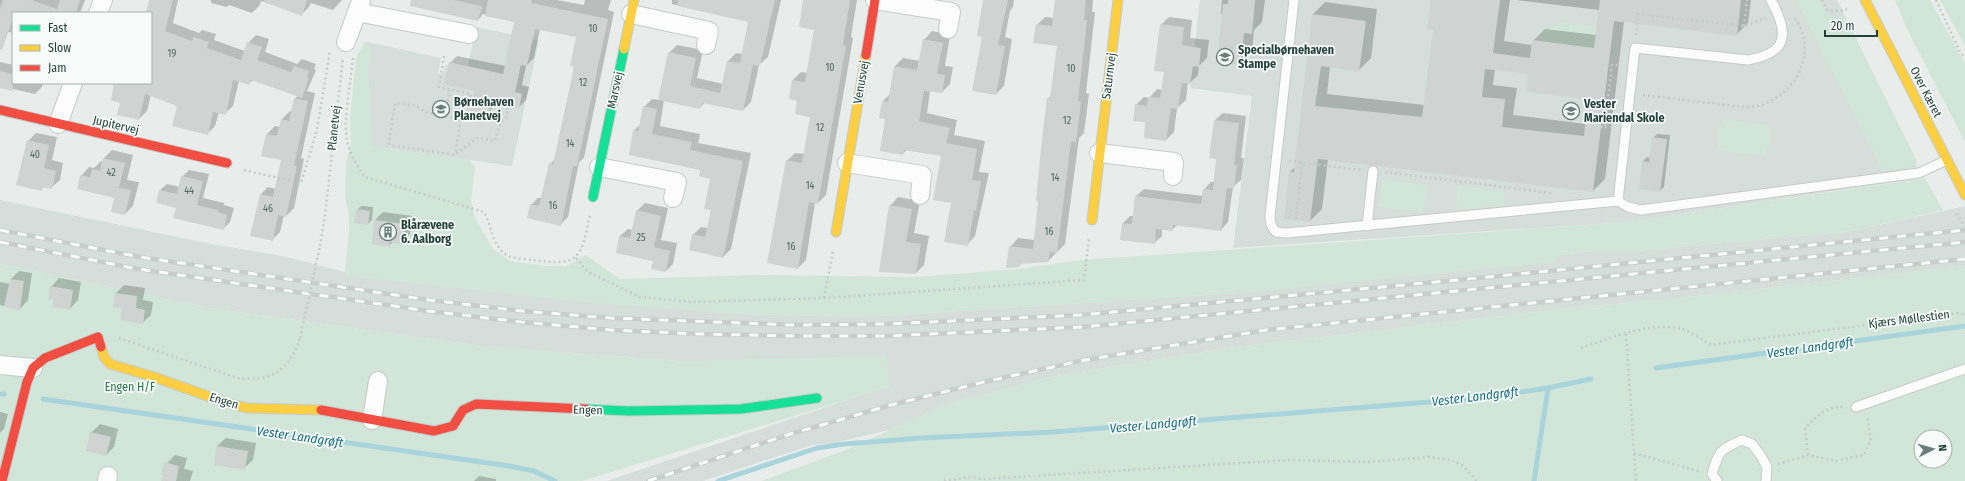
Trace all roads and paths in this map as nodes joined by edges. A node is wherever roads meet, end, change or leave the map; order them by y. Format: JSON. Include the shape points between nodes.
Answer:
{"nodes":[{"id":1,"x":103,"y":0,"type":"edge"},
{"id":2,"x":875,"y":0,"type":"edge"},
{"id":3,"x":1118,"y":0,"type":"edge"},
{"id":4,"x":1294,"y":0,"type":"edge"},
{"id":5,"x":1747,"y":0,"type":"edge"},
{"id":6,"x":1772,"y":0,"type":"edge"},
{"id":7,"x":1822,"y":0,"type":"edge"},
{"id":8,"x":1865,"y":0,"type":"edge"},
{"id":9,"x":1936,"y":0,"type":"edge"},
{"id":10,"x":359,"y":6,"type":"edge"},
{"id":11,"x":633,"y":7,"type":"edge"},
{"id":12,"x":1852,"y":7,"type":"dead end"},
{"id":13,"x":98,"y":12,"type":"edge"},
{"id":14,"x":1793,"y":15,"type":"dead end"},
{"id":15,"x":1738,"y":25,"type":"dead end"},
{"id":16,"x":1744,"y":26,"type":"dead end"},
{"id":17,"x":948,"y":29,"type":"dead end"},
{"id":18,"x":469,"y":34,"type":"dead end"},
{"id":19,"x":346,"y":42,"type":"junction"},
{"id":20,"x":706,"y":45,"type":"dead end"},
{"id":21,"x":1635,"y":48,"type":"junction"},
{"id":22,"x":444,"y":56,"type":"dead end"},
{"id":23,"x":353,"y":58,"type":"dead end"},
{"id":24,"x":1965,"y":58,"type":"edge"},
{"id":25,"x":1633,"y":66,"type":"junction"},
{"id":26,"x":73,"y":84,"type":"edge"},
{"id":27,"x":450,"y":90,"type":"junction"},
{"id":28,"x":1630,"y":93,"type":"junction"},
{"id":29,"x":0,"y":110,"type":"edge"},
{"id":30,"x":446,"y":116,"type":"junction"},
{"id":31,"x":58,"y":124,"type":"junction"},
{"id":32,"x":1601,"y":127,"type":"dead end"},
{"id":33,"x":1099,"y":153,"type":"junction"},
{"id":34,"x":454,"y":155,"type":"junction"},
{"id":35,"x":1947,"y":160,"type":"junction"},
{"id":36,"x":1291,"y":161,"type":"dead end"},
{"id":37,"x":1302,"y":162,"type":"junction"},
{"id":38,"x":227,"y":163,"type":"joint"},
{"id":39,"x":847,"y":163,"type":"junction"},
{"id":40,"x":599,"y":167,"type":"junction"},
{"id":41,"x":1373,"y":171,"type":"junction"},
{"id":42,"x":1173,"y":176,"type":"dead end"},
{"id":43,"x":1555,"y":193,"type":"dead end"},
{"id":44,"x":920,"y":195,"type":"dead end"},
{"id":45,"x":1965,"y":195,"type":"edge"},
{"id":46,"x":593,"y":197,"type":"joint"},
{"id":47,"x":674,"y":198,"type":"dead end"},
{"id":48,"x":1618,"y":201,"type":"junction"},
{"id":49,"x":1092,"y":220,"type":"joint"},
{"id":50,"x":1367,"y":226,"type":"junction"},
{"id":51,"x":836,"y":232,"type":"joint"},
{"id":52,"x":1294,"y":232,"type":"junction"},
{"id":53,"x":576,"y":258,"type":"junction"},
{"id":54,"x":824,"y":298,"type":"junction"},
{"id":55,"x":1965,"y":315,"type":"edge"},
{"id":56,"x":1626,"y":334,"type":"junction"},
{"id":57,"x":98,"y":338,"type":"junction"},
{"id":58,"x":1581,"y":348,"type":"dead end"},
{"id":59,"x":0,"y":365,"type":"edge"},
{"id":60,"x":33,"y":368,"type":"junction"},
{"id":61,"x":1965,"y":369,"type":"edge"},
{"id":62,"x":378,"y":381,"type":"dead end"},
{"id":63,"x":817,"y":398,"type":"dead end"},
{"id":64,"x":1856,"y":407,"type":"junction"},
{"id":65,"x":372,"y":420,"type":"junction"},
{"id":66,"x":1634,"y":453,"type":"junction"},
{"id":67,"x":1808,"y":455,"type":"junction"},
{"id":68,"x":1767,"y":467,"type":"junction"},
{"id":69,"x":1714,"y":478,"type":"edge"},
{"id":70,"x":985,"y":480,"type":"edge"},
{"id":71,"x":2,"y":481,"type":"edge"},
{"id":72,"x":944,"y":481,"type":"edge"},
{"id":73,"x":1477,"y":481,"type":"edge"},
{"id":74,"x":1636,"y":481,"type":"edge"},
{"id":75,"x":1766,"y":481,"type":"edge"}],
"edges":[{"from":1,"to":13,"type":"street"},
{"from":2,"to":17,"type":"street","name":"Venusvej","via":[[951,12]]},
{"from":2,"to":39,"type":"street","name":"Venusvej"},
{"from":3,"to":33,"type":"street","name":"Saturnvej"},
{"from":4,"to":52,"type":"lane","via":[[1270,216],[1271,225],[1276,232]]},
{"from":5,"to":16,"type":"path"},
{"from":6,"to":21,"type":"lane","via":[[1783,30],[1781,43],[1774,52],[1762,58],[1748,60]]},
{"from":7,"to":12,"type":"path","via":[[1827,10],[1840,11]]},
{"from":8,"to":35,"type":"street","name":"Over Kæret"},
{"from":9,"to":24,"type":"path"},
{"from":10,"to":18,"type":"street"},
{"from":10,"to":19,"type":"street"},
{"from":11,"to":20,"type":"street","name":"Marsvej","via":[[709,31]]},
{"from":11,"to":40,"type":"street","name":"Marsvej"},
{"from":14,"to":28,"type":"path","via":[[1803,33],[1801,69],[1788,90],[1759,106],[1743,107]]},
{"from":15,"to":21,"type":"path","via":[[1638,14]]},
{"from":19,"to":38,"type":"path","via":[[331,48],[317,130],[301,183]]},
{"from":19,"to":57,"type":"path","name":"Planetvej","bridge":true,"via":[[320,246],[300,338],[290,362],[268,376],[238,378],[120,338]]},
{"from":21,"to":25,"type":"lane"},
{"from":22,"to":27,"type":"path","via":[[439,87]]},
{"from":23,"to":53,"type":"path","via":[[347,141],[354,160],[365,177],[484,212],[496,243],[504,254],[558,264]]},
{"from":25,"to":28,"type":"lane"},
{"from":25,"to":32,"type":"path","via":[[1612,64],[1605,128]]},
{"from":26,"to":31,"type":"street"},
{"from":27,"to":30,"type":"path"},
{"from":27,"to":34,"type":"path","via":[[471,94],[468,112],[489,117],[492,106],[508,109],[495,141],[477,138]]},
{"from":28,"to":48,"type":"lane"},
{"from":29,"to":31,"type":"street","name":"Jupitervej"},
{"from":30,"to":34,"type":"path","via":[[459,121]]},
{"from":30,"to":34,"type":"path","via":[[428,113],[416,106],[395,103],[389,143]]},
{"from":31,"to":38,"type":"street","name":"Jupitervej"},
{"from":33,"to":42,"type":"street","via":[[1174,162]]},
{"from":33,"to":49,"type":"street","name":"Saturnvej"},
{"from":35,"to":45,"type":"street","name":"Over Kæret"},
{"from":35,"to":48,"type":"lane","via":[[1919,173],[1641,210]]},
{"from":36,"to":37,"type":"path"},
{"from":37,"to":41,"type":"path"},
{"from":37,"to":52,"type":"path"},
{"from":39,"to":44,"type":"street","via":[[922,175]]},
{"from":39,"to":51,"type":"street","name":"Venusvej"},
{"from":40,"to":46,"type":"street","name":"Marsvej"},
{"from":40,"to":47,"type":"street","via":[[677,182]]},
{"from":41,"to":43,"type":"path"},
{"from":41,"to":50,"type":"lane"},
{"from":46,"to":53,"type":"path","via":[[584,242]]},
{"from":48,"to":50,"type":"lane"},
{"from":49,"to":54,"type":"path","via":[[1084,280]]},
{"from":50,"to":52,"type":"lane"},
{"from":51,"to":54,"type":"path"},
{"from":53,"to":54,"type":"path","via":[[588,272],[640,297],[690,302]]},
{"from":55,"to":56,"type":"path","name":"Kjærs Møllestien","via":[[1959,313],[1711,345],[1678,328],[1654,327]]},
{"from":56,"to":58,"type":"path"},
{"from":56,"to":66,"type":"path"},
{"from":57,"to":60,"type":"street","via":[[46,358]]},
{"from":57,"to":65,"type":"street","name":"Engen","via":[[104,357],[110,364],[227,403],[247,408],[317,409]]},
{"from":59,"to":60,"type":"street"},
{"from":60,"to":71,"type":"street","via":[[27,382]]},
{"from":61,"to":64,"type":"lane"},
{"from":62,"to":65,"type":"street"},
{"from":63,"to":65,"type":"street","name":"Engen","via":[[741,409],[629,411],[476,404],[463,410],[457,424],[451,428],[434,431]]},
{"from":64,"to":67,"type":"path","via":[[1832,406],[1818,414],[1805,428]]},
{"from":64,"to":67,"type":"path","via":[[1868,418],[1871,440],[1864,455],[1835,461]]},
{"from":66,"to":69,"type":"path"},
{"from":66,"to":74,"type":"path"},
{"from":67,"to":68,"type":"path"},
{"from":68,"to":69,"type":"lane","via":[[1752,444],[1742,440],[1718,453]]},
{"from":68,"to":75,"type":"lane"},
{"from":70,"to":72,"type":"path","via":[[970,477]]},
{"from":70,"to":73,"type":"path","via":[[1289,460],[1369,462],[1429,457],[1452,460],[1463,466]]}]}
